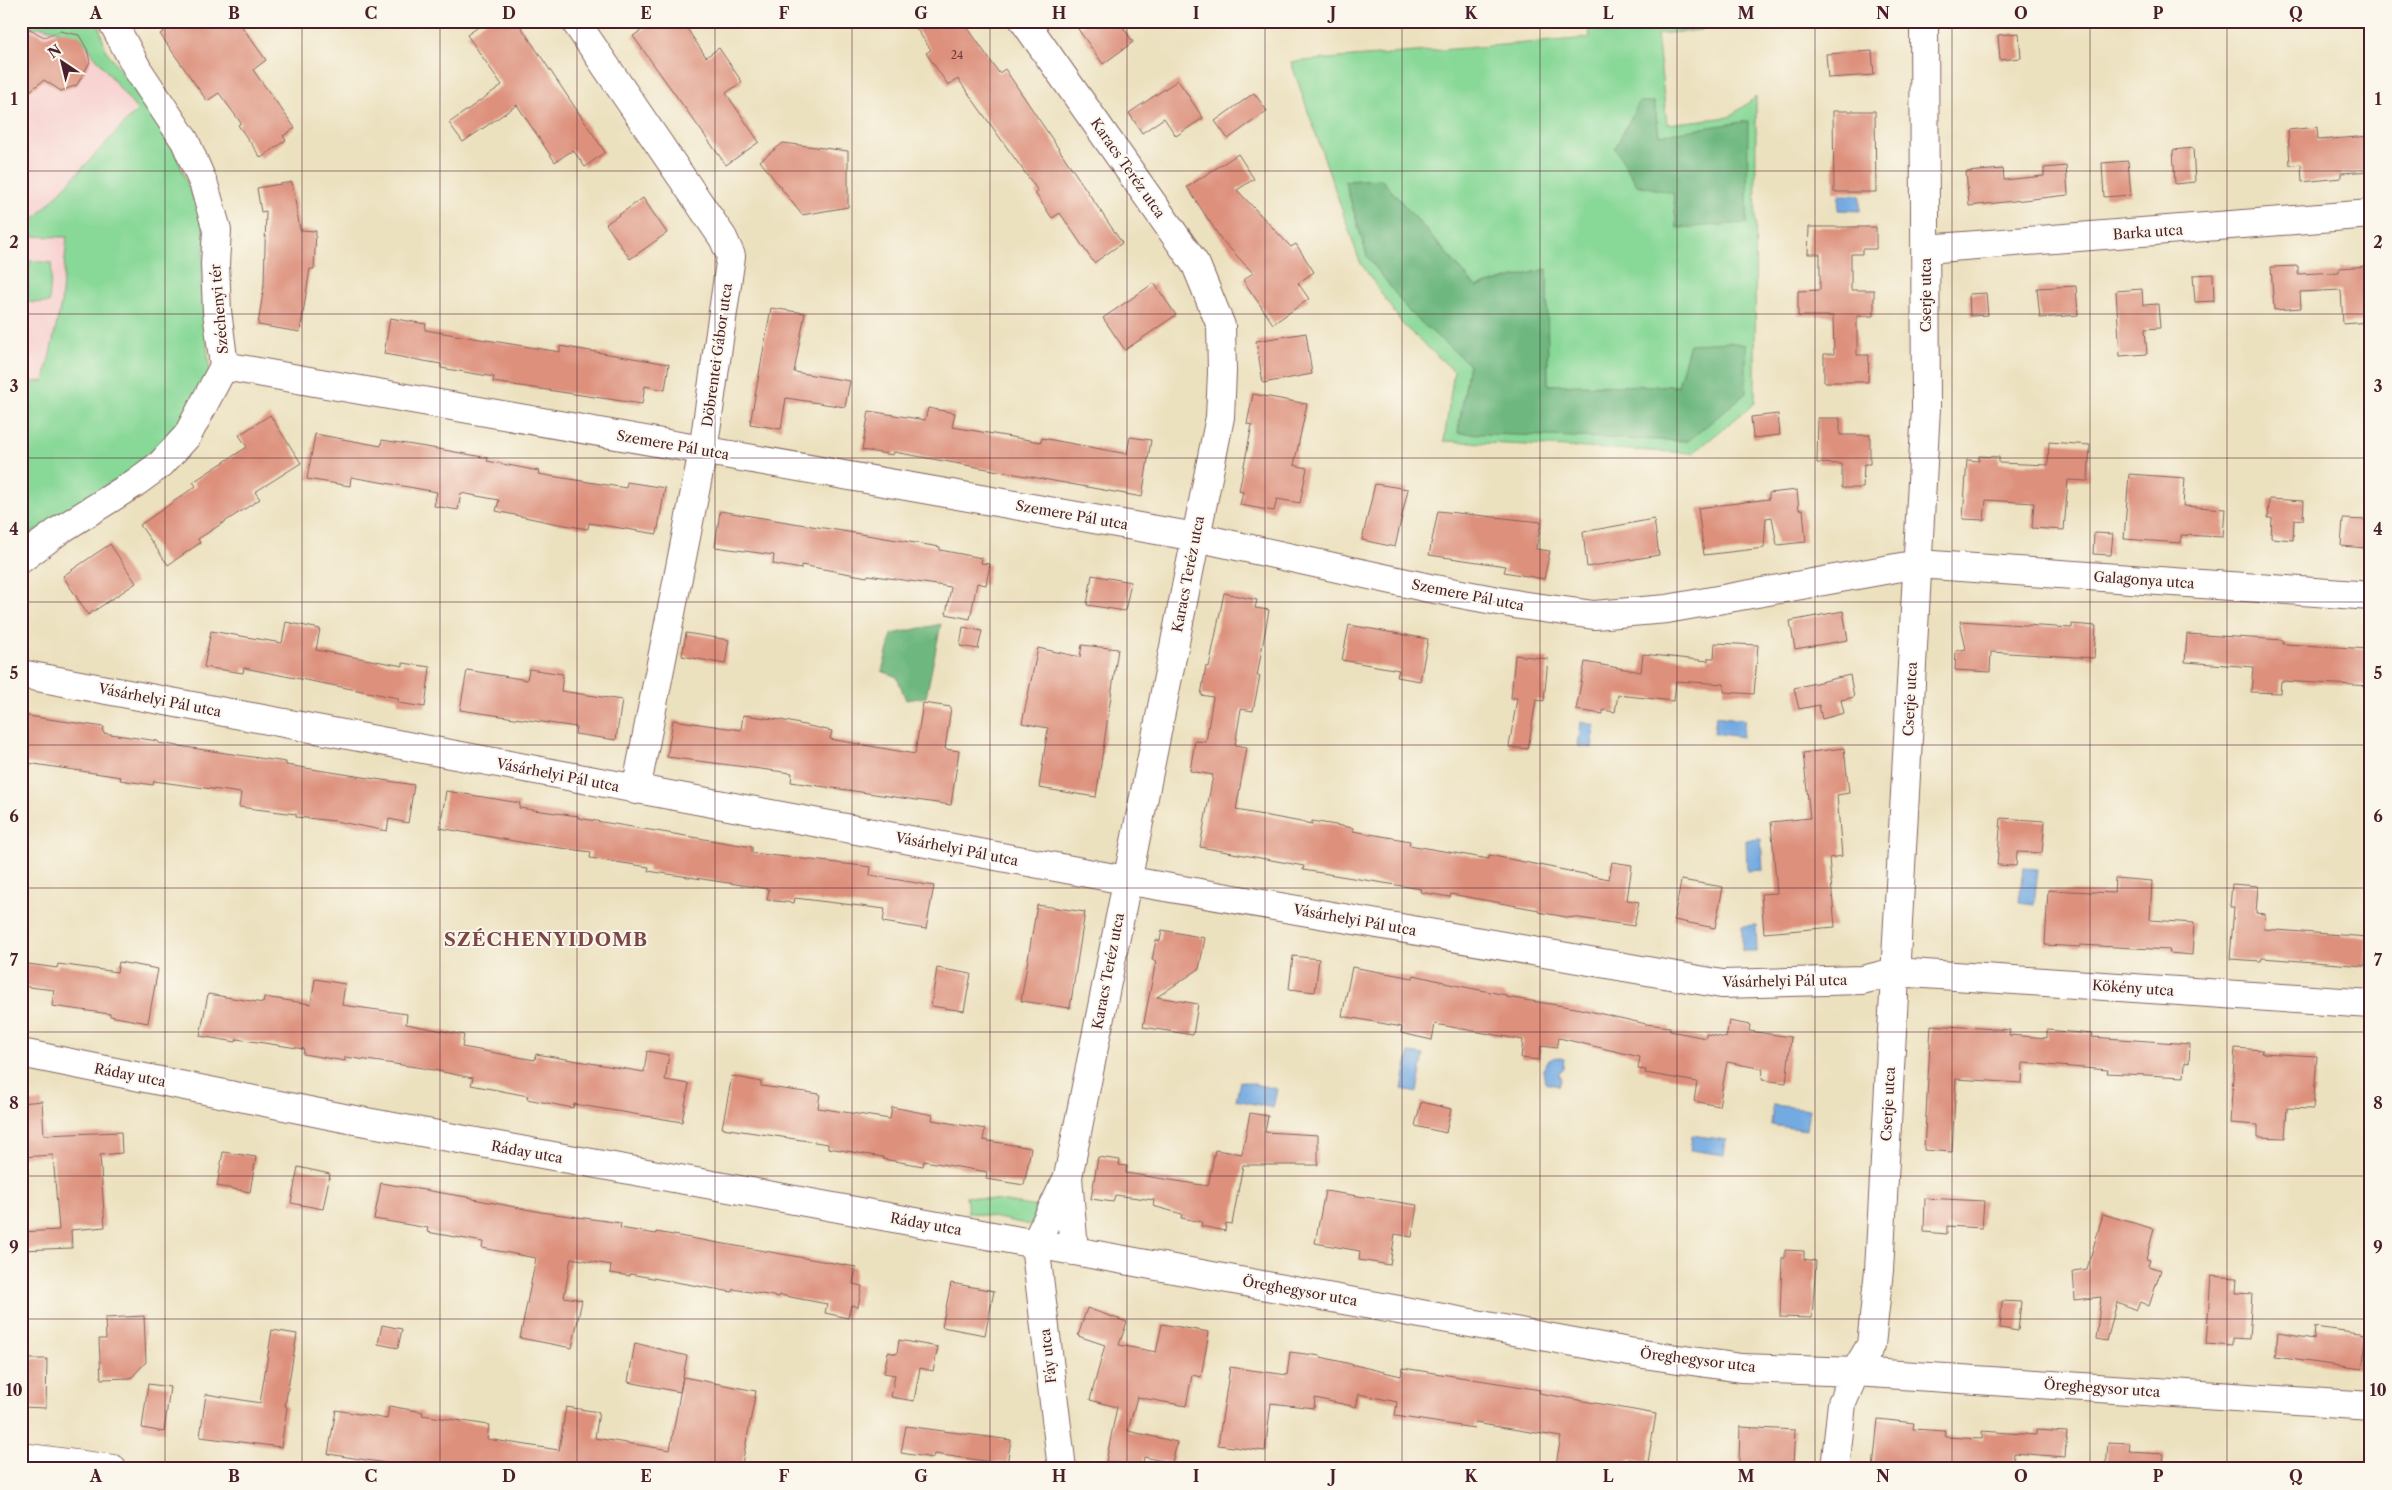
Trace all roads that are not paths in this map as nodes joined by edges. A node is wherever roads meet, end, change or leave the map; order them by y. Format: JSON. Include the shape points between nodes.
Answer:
{"nodes":[{"id":1,"x":112,"y":21,"type":"edge"},
{"id":2,"x":575,"y":21,"type":"edge"},
{"id":3,"x":1024,"y":21,"type":"edge"},
{"id":4,"x":1924,"y":21,"type":"edge"},
{"id":5,"x":2371,"y":214,"type":"edge"},
{"id":6,"x":1926,"y":249,"type":"junction"},
{"id":7,"x":224,"y":366,"type":"junction"},
{"id":8,"x":703,"y":451,"type":"junction"},
{"id":9,"x":1196,"y":537,"type":"junction"},
{"id":10,"x":21,"y":559,"type":"edge"},
{"id":11,"x":1918,"y":564,"type":"junction"},
{"id":12,"x":2371,"y":596,"type":"edge"},
{"id":13,"x":21,"y":674,"type":"edge"},
{"id":14,"x":636,"y":790,"type":"junction"},
{"id":15,"x":1125,"y":880,"type":"junction"},
{"id":16,"x":1895,"y":972,"type":"junction"},
{"id":17,"x":2371,"y":1004,"type":"edge"},
{"id":18,"x":21,"y":1054,"type":"edge"},
{"id":19,"x":1068,"y":1177,"type":"junction"},
{"id":20,"x":1034,"y":1244,"type":"junction"},
{"id":21,"x":1074,"y":1251,"type":"junction"},
{"id":22,"x":1855,"y":1372,"type":"junction"},
{"id":23,"x":2371,"y":1406,"type":"edge"},
{"id":24,"x":21,"y":1457,"type":"edge"},
{"id":25,"x":114,"y":1469,"type":"edge"},
{"id":26,"x":1062,"y":1469,"type":"edge"},
{"id":27,"x":1835,"y":1469,"type":"edge"}],
"edges":[{"from":1,"to":7,"type":"street","name":"Széchenyi tér","via":[[138,70],[185,141],[204,185],[217,230],[217,312]]},
{"from":2,"to":8,"type":"street","name":"Döbrentei Gábor utca","via":[[723,238],[731,256]]},
{"from":3,"to":9,"type":"street","name":"Karacs Teréz utca","via":[[1196,265],[1221,326],[1220,416]]},
{"from":4,"to":6,"type":"street","name":"Cserje utca"},
{"from":5,"to":6,"type":"street","name":"Barka utca"},
{"from":6,"to":11,"type":"street","name":"Cserje utca","via":[[1926,408]]},
{"from":7,"to":8,"type":"street","name":"Szemere Pál utca"},
{"from":7,"to":10,"type":"street","name":"Széchenyi tér","via":[[187,436],[160,464]]},
{"from":8,"to":9,"type":"street","name":"Szemere Pál utca"},
{"from":8,"to":14,"type":"street","name":"Döbrentei Gábor utca"},
{"from":9,"to":11,"type":"street","name":"Szemere Pál utca","via":[[1520,606],[1594,615],[1667,608]]},
{"from":9,"to":15,"type":"street","name":"Karacs Teréz utca"},
{"from":11,"to":12,"type":"street","name":"Galagonya utca"},
{"from":11,"to":16,"type":"street","name":"Cserje utca"},
{"from":13,"to":14,"type":"street","name":"Vásárhelyi Pál utca"},
{"from":14,"to":15,"type":"street","name":"Vásárhelyi Pál utca"},
{"from":15,"to":16,"type":"street","name":"Vásárhelyi Pál utca","via":[[1722,984],[1862,980]]},
{"from":15,"to":19,"type":"street","name":"Karacs Teréz utca"},
{"from":16,"to":17,"type":"street","name":"Kökény utca"},
{"from":16,"to":22,"type":"street","name":"Cserje utca","via":[[1879,1270],[1871,1345]]},
{"from":18,"to":20,"type":"street","name":"Ráday utca","via":[[344,1118]]},
{"from":19,"to":20,"type":"street","name":"Karacs Teréz utca"},
{"from":19,"to":21,"type":"street","name":"Karacs Teréz utca"},
{"from":20,"to":21,"type":"street","name":"Öreghegysor utca"},
{"from":20,"to":26,"type":"street","name":"Fáy utca"},
{"from":21,"to":22,"type":"street","name":"Öreghegysor utca","via":[[1629,1352],[1741,1368]]},
{"from":22,"to":23,"type":"street","name":"Öreghegysor utca"},
{"from":22,"to":27,"type":"street","name":"Cserje utca","via":[[1842,1403]]},
{"from":24,"to":25,"type":"street"}]}
